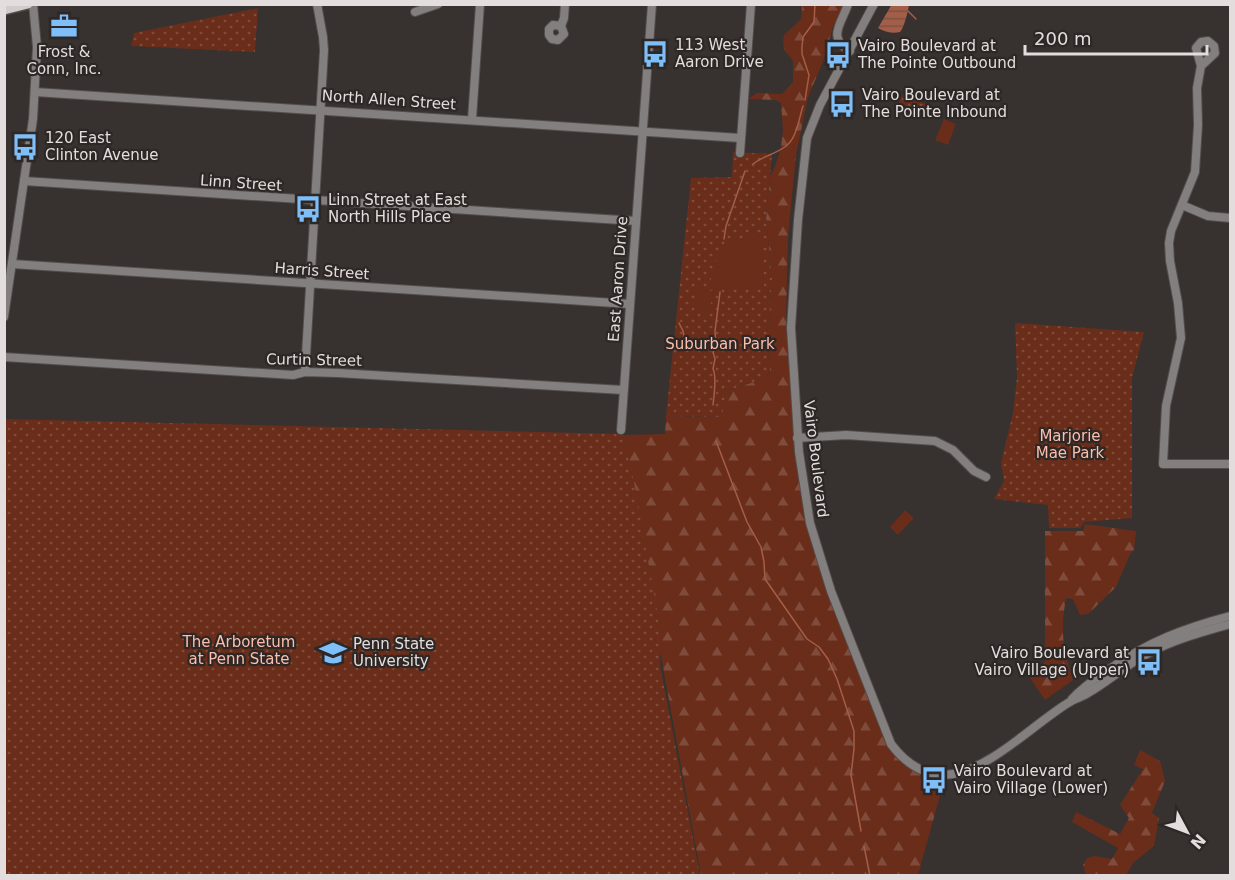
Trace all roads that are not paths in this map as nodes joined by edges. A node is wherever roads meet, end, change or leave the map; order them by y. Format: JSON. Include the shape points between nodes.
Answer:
{"nodes":[{"id":1,"x":28,"y":4,"type":"edge"},
{"id":2,"x":33,"y":4,"type":"edge"},
{"id":3,"x":317,"y":4,"type":"edge"},
{"id":4,"x":438,"y":4,"type":"edge"},
{"id":5,"x":480,"y":4,"type":"edge"},
{"id":6,"x":565,"y":4,"type":"edge"},
{"id":7,"x":652,"y":4,"type":"edge"},
{"id":8,"x":751,"y":4,"type":"edge"},
{"id":9,"x":848,"y":4,"type":"edge"},
{"id":10,"x":874,"y":4,"type":"edge"},
{"id":11,"x":4,"y":10,"type":"edge"},
{"id":12,"x":415,"y":12,"type":"dead end"},
{"id":13,"x":561,"y":26,"type":"dead end"},
{"id":14,"x":850,"y":51,"type":"junction"},
{"id":15,"x":1201,"y":66,"type":"dead end"},
{"id":16,"x":35,"y":92,"type":"junction"},
{"id":17,"x":320,"y":110,"type":"junction"},
{"id":18,"x":472,"y":119,"type":"junction"},
{"id":19,"x":643,"y":131,"type":"junction"},
{"id":20,"x":740,"y":138,"type":"junction"},
{"id":21,"x":740,"y":153,"type":"dead end"},
{"id":22,"x":24,"y":182,"type":"junction"},
{"id":23,"x":314,"y":201,"type":"junction"},
{"id":24,"x":1182,"y":205,"type":"junction"},
{"id":25,"x":1230,"y":218,"type":"edge"},
{"id":26,"x":636,"y":221,"type":"junction"},
{"id":27,"x":12,"y":264,"type":"junction"},
{"id":28,"x":309,"y":284,"type":"junction"},
{"id":29,"x":630,"y":304,"type":"junction"},
{"id":30,"x":4,"y":317,"type":"edge"},
{"id":31,"x":4,"y":357,"type":"edge"},
{"id":32,"x":305,"y":372,"type":"junction"},
{"id":33,"x":623,"y":390,"type":"junction"},
{"id":34,"x":621,"y":430,"type":"dead end"},
{"id":35,"x":798,"y":438,"type":"junction"},
{"id":36,"x":1230,"y":464,"type":"edge"},
{"id":37,"x":986,"y":477,"type":"dead end"},
{"id":38,"x":1230,"y":616,"type":"edge"},
{"id":39,"x":1230,"y":624,"type":"edge"},
{"id":40,"x":1070,"y":702,"type":"junction"}],
"edges":[{"from":1,"to":11,"type":"main road"},
{"from":2,"to":16,"type":"street","via":[[37,47]]},
{"from":3,"to":17,"type":"street","via":[[324,51]]},
{"from":4,"to":12,"type":"street"},
{"from":5,"to":18,"type":"street"},
{"from":6,"to":13,"type":"street"},
{"from":7,"to":19,"type":"street","name":"East Aaron Drive"},
{"from":8,"to":20,"type":"street"},
{"from":9,"to":14,"type":"street","via":[[836,35],[838,43]]},
{"from":10,"to":14,"type":"street","name":"Vairo Boulevard"},
{"from":14,"to":35,"type":"street","name":"Vairo Boulevard","via":[[812,122],[803,163],[791,308]]},
{"from":15,"to":24,"type":"street","via":[[1195,172]]},
{"from":16,"to":17,"type":"street","name":"North Allen Street"},
{"from":16,"to":22,"type":"street"},
{"from":17,"to":18,"type":"street","name":"North Allen Street"},
{"from":17,"to":23,"type":"street"},
{"from":18,"to":19,"type":"street","name":"North Allen Street"},
{"from":19,"to":20,"type":"street","name":"North Allen Street"},
{"from":19,"to":26,"type":"street","name":"East Aaron Drive"},
{"from":20,"to":21,"type":"street"},
{"from":22,"to":23,"type":"street","name":"Linn Street"},
{"from":22,"to":27,"type":"street"},
{"from":23,"to":26,"type":"street","name":"Linn Street"},
{"from":23,"to":28,"type":"street"},
{"from":24,"to":25,"type":"street","via":[[1208,216]]},
{"from":24,"to":36,"type":"street","via":[[1169,243],[1181,339],[1166,406],[1163,464]]},
{"from":26,"to":29,"type":"street","name":"East Aaron Drive"},
{"from":27,"to":28,"type":"street","name":"Harris Street"},
{"from":27,"to":30,"type":"street"},
{"from":28,"to":29,"type":"street","name":"Harris Street"},
{"from":28,"to":32,"type":"street"},
{"from":29,"to":33,"type":"street","name":"East Aaron Drive"},
{"from":31,"to":32,"type":"street","name":"Curtin Street","via":[[293,375]]},
{"from":32,"to":33,"type":"street","name":"Curtin Street"},
{"from":33,"to":34,"type":"street","name":"East Aaron Drive"},
{"from":35,"to":37,"type":"street","via":[[846,435],[935,441],[953,450]]},
{"from":35,"to":40,"type":"street","name":"Vairo Boulevard","via":[[807,504],[820,557],[882,726],[899,755],[930,773],[966,771]]},
{"from":38,"to":40,"type":"street","name":"Vairo Boulevard","via":[[1182,629],[1145,646],[1084,686]]},
{"from":39,"to":40,"type":"street","name":"Vairo Boulevard","via":[[1149,653]]}]}
